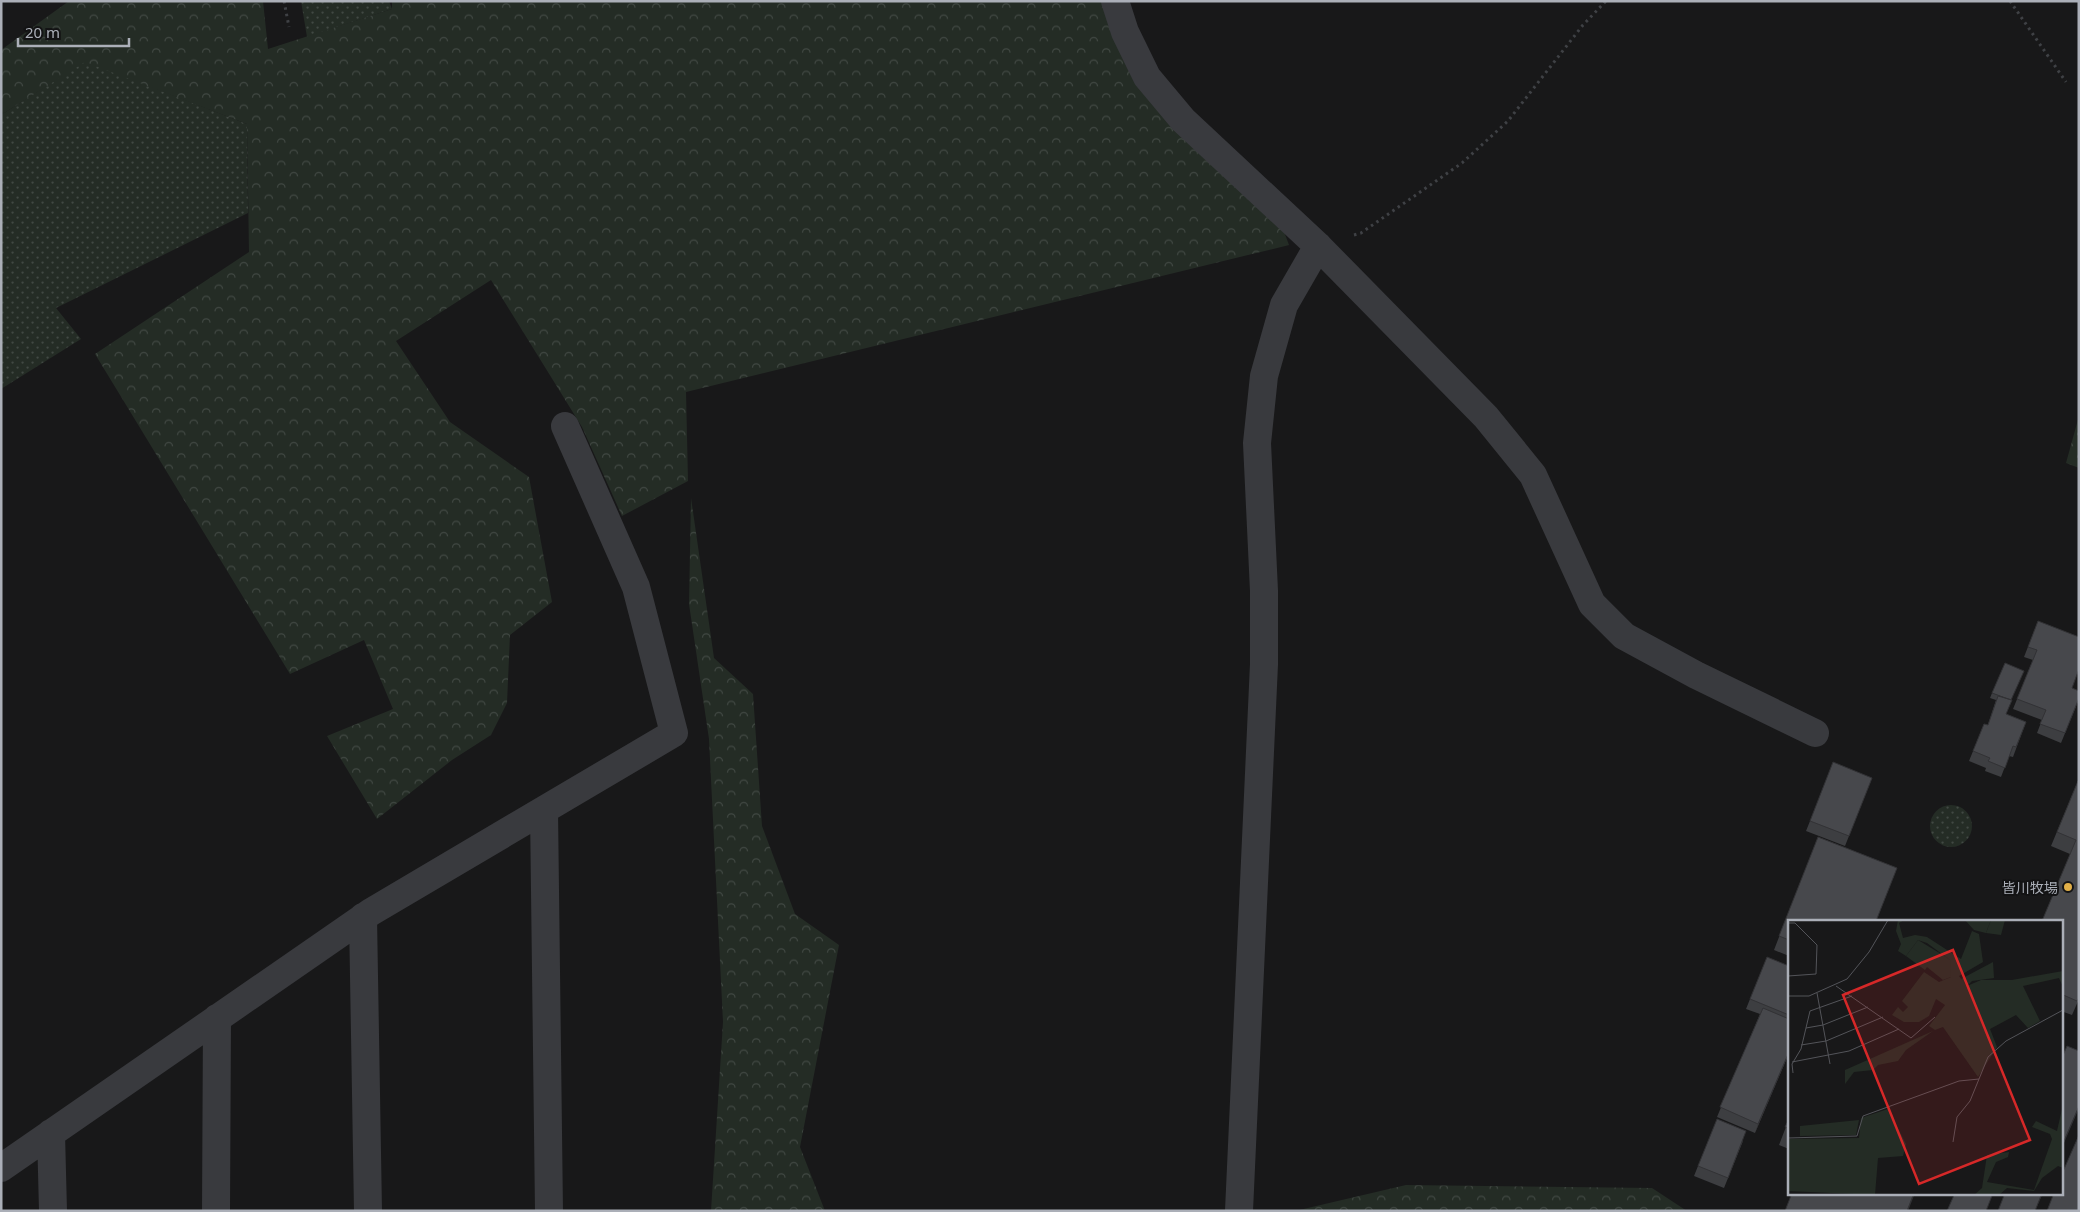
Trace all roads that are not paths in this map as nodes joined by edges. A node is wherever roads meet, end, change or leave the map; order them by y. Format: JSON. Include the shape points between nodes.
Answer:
{"nodes":[{"id":1,"x":1115,"y":1,"type":"edge"},
{"id":2,"x":1318,"y":246,"type":"junction"},
{"id":3,"x":565,"y":426,"type":"dead end"},
{"id":4,"x":1815,"y":734,"type":"dead end"},
{"id":5,"x":544,"y":810,"type":"junction"},
{"id":6,"x":363,"y":918,"type":"junction"},
{"id":7,"x":217,"y":1018,"type":"junction"},
{"id":8,"x":51,"y":1133,"type":"junction"},
{"id":9,"x":1,"y":1168,"type":"edge"},
{"id":10,"x":53,"y":1211,"type":"edge"},
{"id":11,"x":216,"y":1211,"type":"edge"},
{"id":12,"x":368,"y":1211,"type":"edge"},
{"id":13,"x":549,"y":1211,"type":"edge"},
{"id":14,"x":1240,"y":1211,"type":"edge"}],
"edges":[{"from":1,"to":2,"type":"street","via":[[1125,32],[1147,77],[1183,120]]},
{"from":2,"to":4,"type":"street","via":[[1486,417],[1533,475],[1592,604],[1624,636],[1696,676]]},
{"from":2,"to":14,"type":"street","via":[[1284,304],[1264,376],[1257,443],[1264,664]]},
{"from":3,"to":5,"type":"street","via":[[636,587],[674,733]]},
{"from":5,"to":6,"type":"street"},
{"from":5,"to":13,"type":"street"},
{"from":6,"to":7,"type":"street"},
{"from":6,"to":12,"type":"street"},
{"from":7,"to":8,"type":"street"},
{"from":7,"to":11,"type":"street"},
{"from":8,"to":9,"type":"street"},
{"from":8,"to":10,"type":"street"}]}
